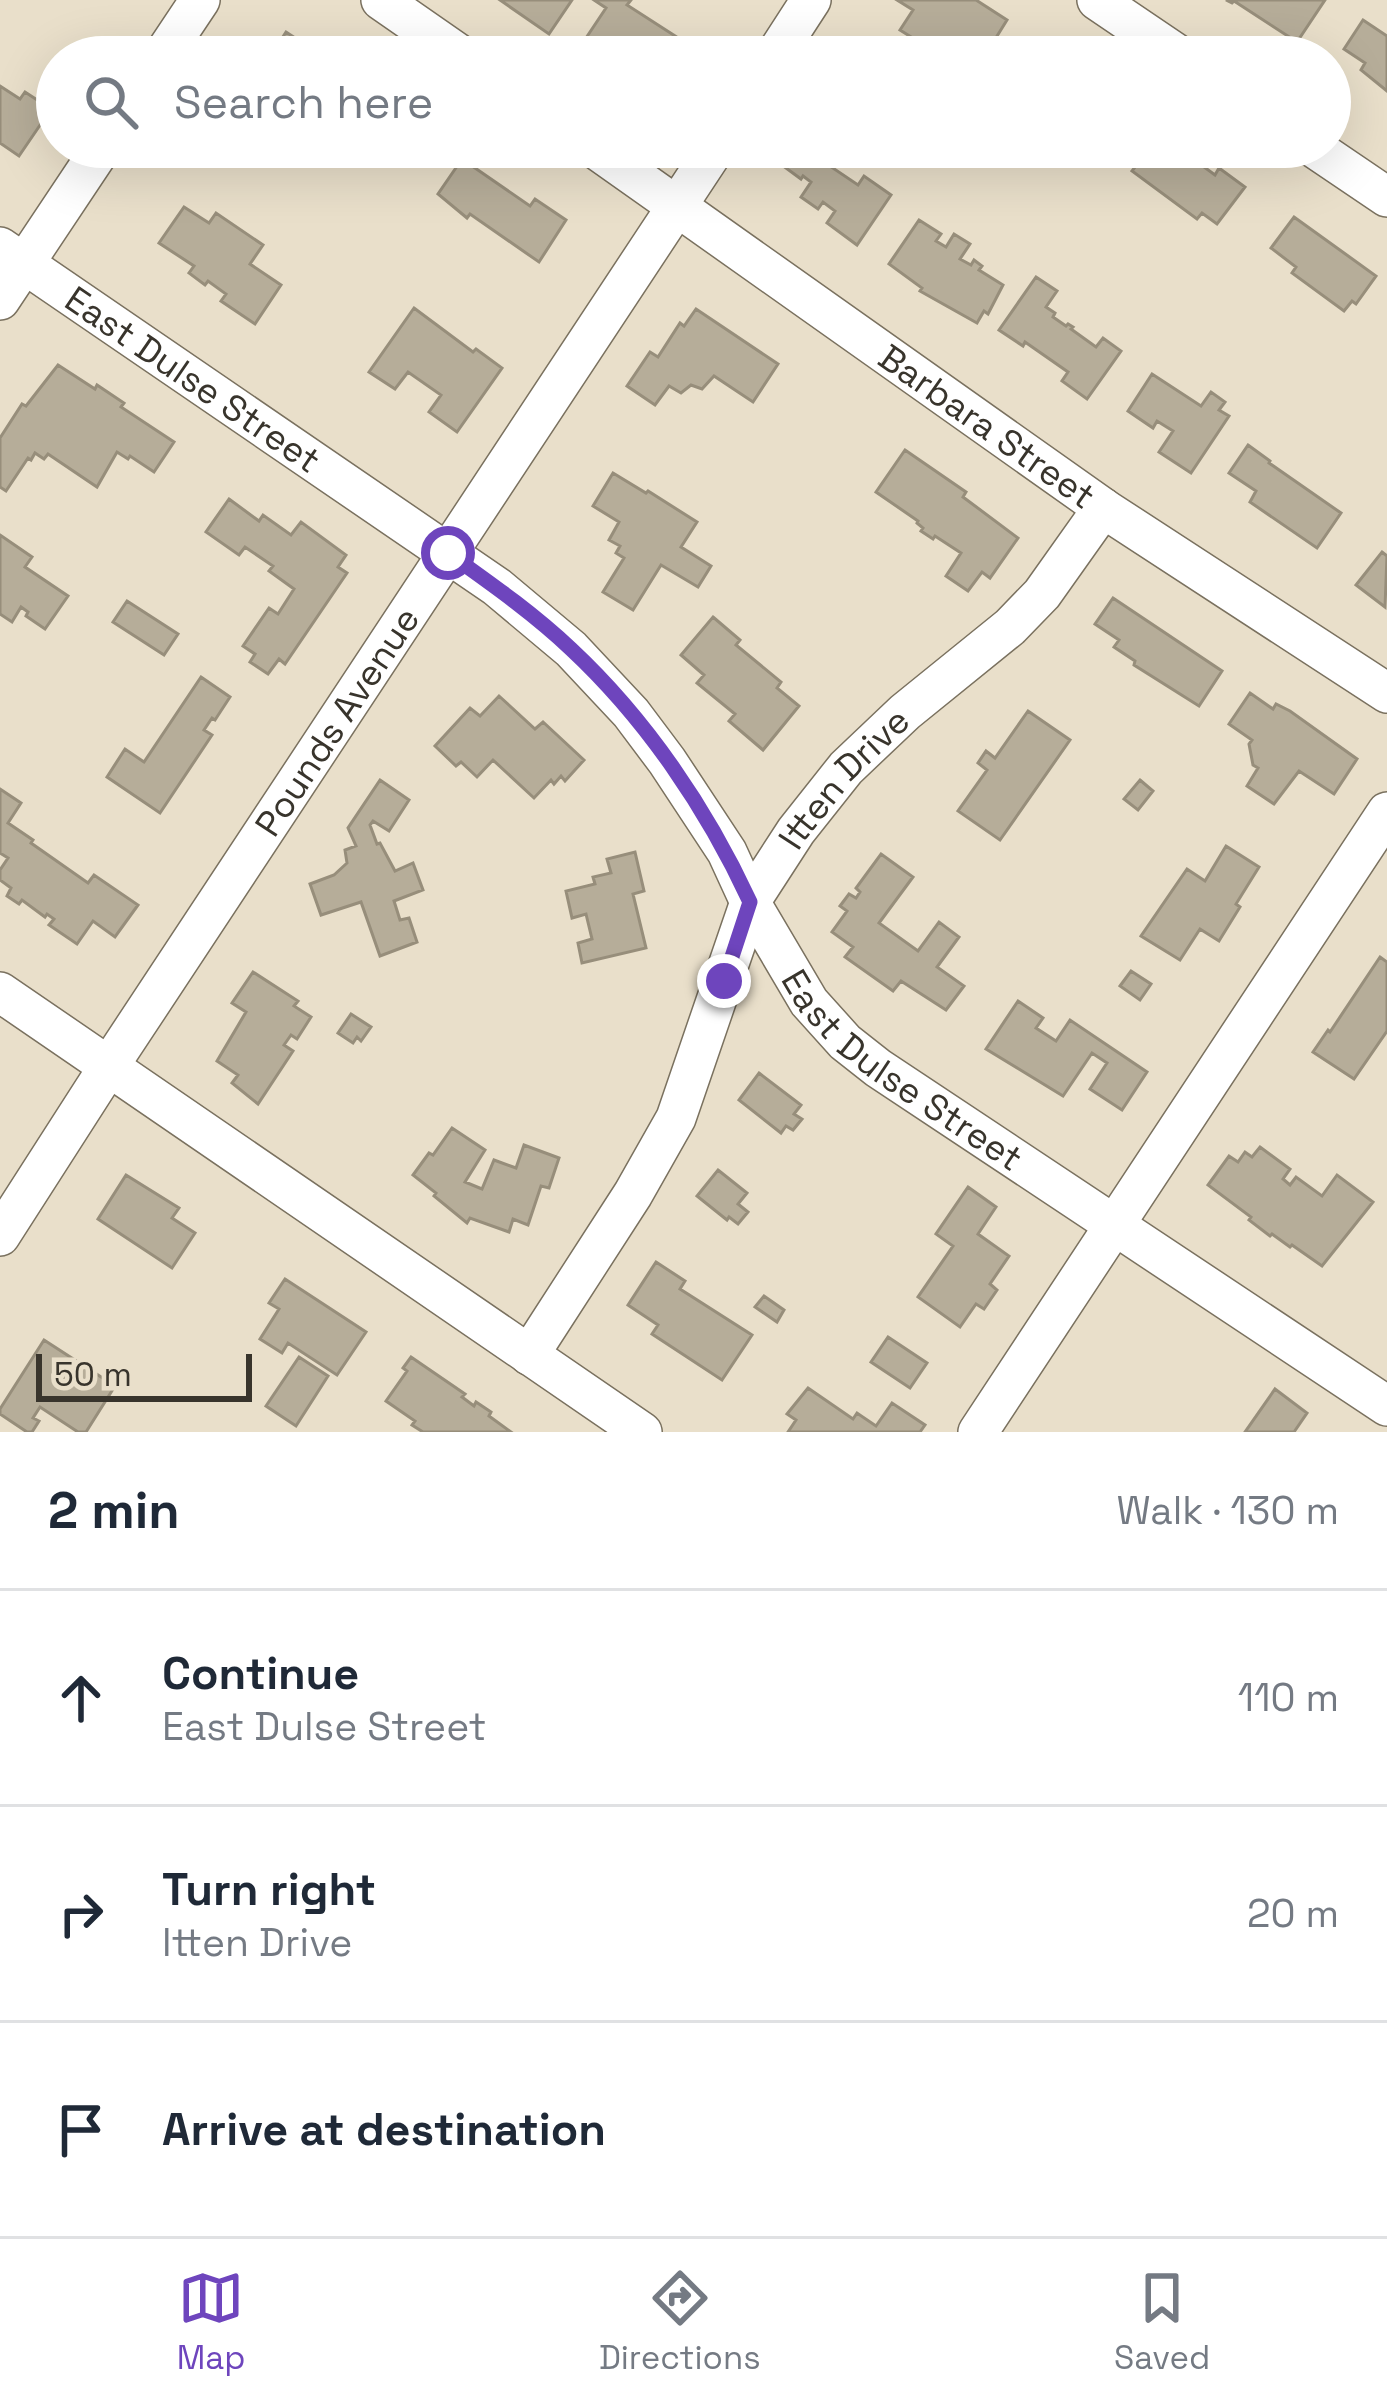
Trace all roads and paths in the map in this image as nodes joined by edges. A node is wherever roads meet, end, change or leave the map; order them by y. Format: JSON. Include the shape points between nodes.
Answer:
{"nodes":[{"id":1,"x":200,"y":0,"type":"edge"},
{"id":2,"x":380,"y":0,"type":"edge"},
{"id":3,"x":812,"y":0,"type":"edge"},
{"id":4,"x":1097,"y":0,"type":"edge"},
{"id":5,"x":176,"y":36,"type":"edge"},
{"id":6,"x":432,"y":36,"type":"edge"},
{"id":7,"x":788,"y":36,"type":"edge"},
{"id":8,"x":1150,"y":36,"type":"edge"},
{"id":9,"x":84,"y":168,"type":"edge"},
{"id":10,"x":622,"y":168,"type":"edge"},
{"id":11,"x":702,"y":168,"type":"edge"},
{"id":12,"x":1344,"y":168,"type":"edge"},
{"id":13,"x":1387,"y":197,"type":"edge"},
{"id":14,"x":677,"y":206,"type":"junction"},
{"id":15,"x":12,"y":255,"type":"edge"},
{"id":16,"x":0,"y":300,"type":"edge"},
{"id":17,"x":1103,"y":508,"type":"junction"},
{"id":18,"x":448,"y":553,"type":"junction"},
{"id":19,"x":1387,"y":693,"type":"edge"},
{"id":20,"x":1387,"y":812,"type":"edge"},
{"id":21,"x":750,"y":902,"type":"junction"},
{"id":22,"x":0,"y":992,"type":"edge"},
{"id":23,"x":109,"y":1066,"type":"junction"},
{"id":24,"x":1116,"y":1225,"type":"junction"},
{"id":25,"x":0,"y":1237,"type":"edge"},
{"id":26,"x":529,"y":1355,"type":"junction"},
{"id":27,"x":1387,"y":1406,"type":"edge"},
{"id":28,"x":642,"y":1432,"type":"edge"},
{"id":29,"x":978,"y":1432,"type":"edge"}],
"edges":[{"from":1,"to":5,"type":"street"},
{"from":2,"to":6,"type":"street"},
{"from":3,"to":7,"type":"street"},
{"from":4,"to":8,"type":"street"},
{"from":9,"to":15,"type":"street"},
{"from":10,"to":14,"type":"street","name":"Barbara Street"},
{"from":11,"to":14,"type":"street","name":"Pounds Avenue"},
{"from":12,"to":13,"type":"street"},
{"from":14,"to":17,"type":"street","name":"Barbara Street"},
{"from":14,"to":18,"type":"street","name":"Pounds Avenue"},
{"from":15,"to":16,"type":"street"},
{"from":15,"to":18,"type":"street","name":"East Dulse Street"},
{"from":17,"to":19,"type":"street","name":"Barbara Street"},
{"from":17,"to":21,"type":"street","name":"Itten Drive","via":[[1026,610],[846,768]]},
{"from":18,"to":21,"type":"street","name":"East Dulse Street","via":[[571,649],[631,712],[727,852]]},
{"from":18,"to":23,"type":"street","name":"Pounds Avenue"},
{"from":20,"to":24,"type":"street"},
{"from":21,"to":24,"type":"street","name":"East Dulse Street","via":[[809,1002],[845,1042]]},
{"from":21,"to":26,"type":"street","name":"Itten Drive","via":[[676,1118]]},
{"from":22,"to":23,"type":"street"},
{"from":23,"to":25,"type":"street","name":"Pounds Avenue"},
{"from":23,"to":26,"type":"street"},
{"from":24,"to":27,"type":"street","name":"East Dulse Street"},
{"from":24,"to":29,"type":"street"},
{"from":26,"to":28,"type":"street"}]}
